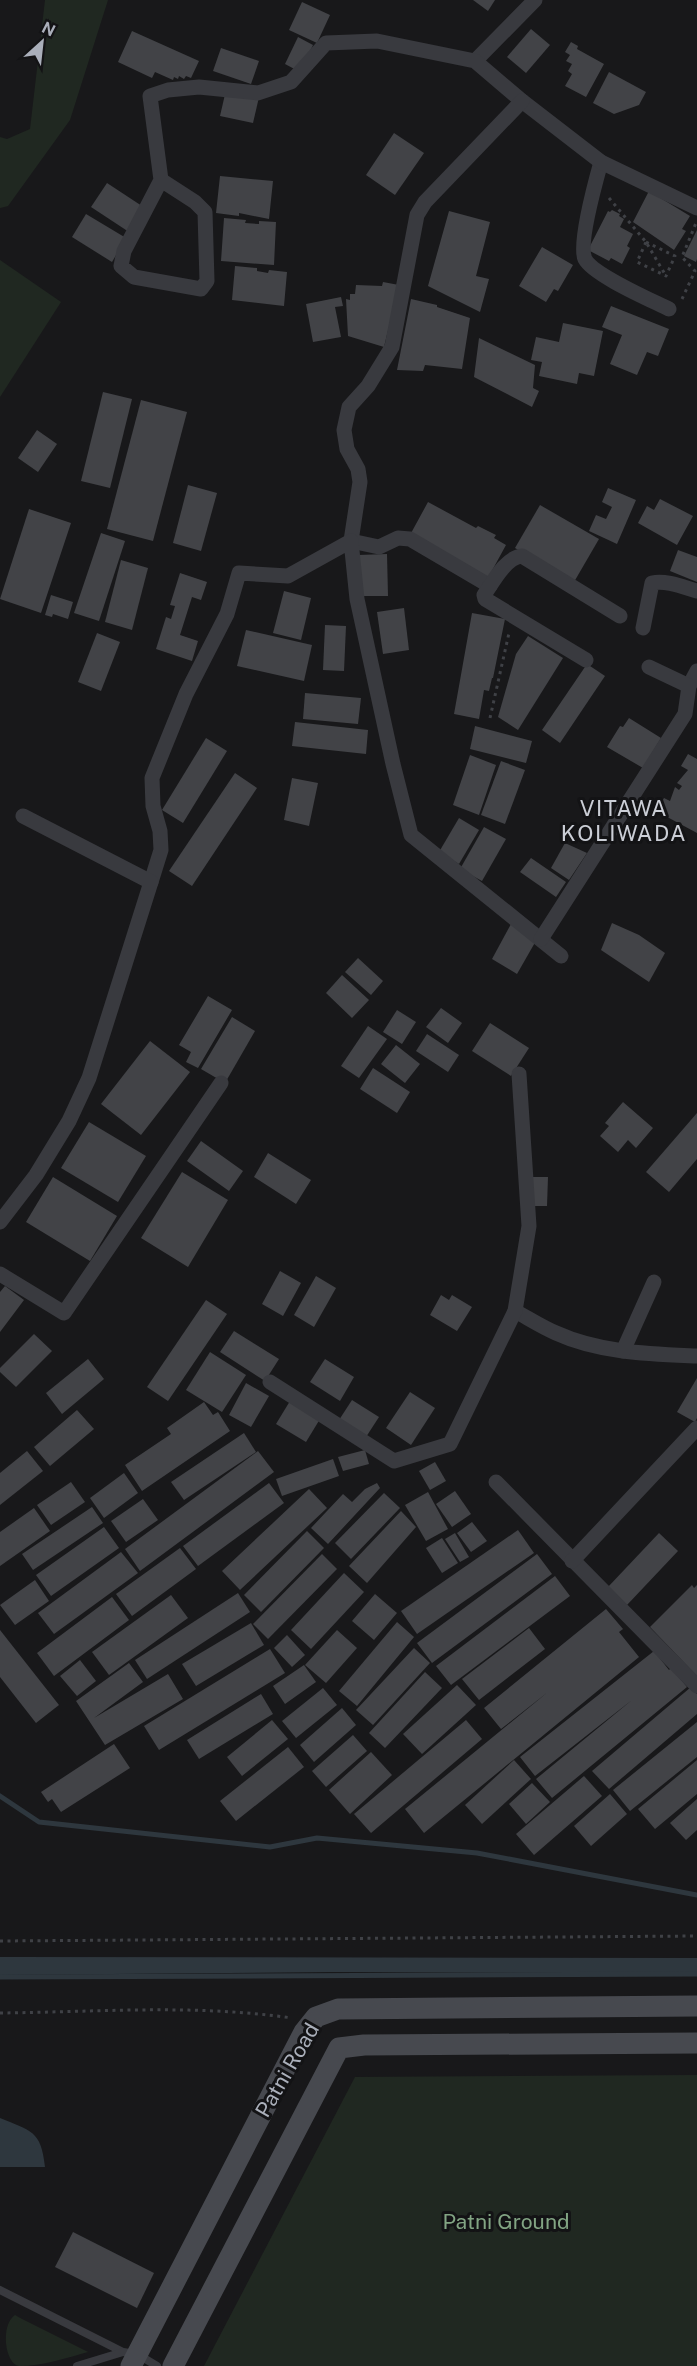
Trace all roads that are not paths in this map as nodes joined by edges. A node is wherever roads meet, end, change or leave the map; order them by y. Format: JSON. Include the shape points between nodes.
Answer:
{"nodes":[{"id":1,"x":535,"y":0,"type":"edge"},
{"id":2,"x":475,"y":61,"type":"junction"},
{"id":3,"x":522,"y":101,"type":"junction"},
{"id":4,"x":601,"y":162,"type":"junction"},
{"id":5,"x":160,"y":180,"type":"junction"},
{"id":6,"x":697,"y":208,"type":"edge"},
{"id":7,"x":669,"y":309,"type":"road end"},
{"id":8,"x":351,"y":541,"type":"junction"},
{"id":9,"x":490,"y":586,"type":"junction"},
{"id":10,"x":697,"y":591,"type":"edge"},
{"id":11,"x":620,"y":616,"type":"dead end"},
{"id":12,"x":643,"y":628,"type":"dead end"},
{"id":13,"x":586,"y":660,"type":"dead end"},
{"id":14,"x":650,"y":667,"type":"dead end"},
{"id":15,"x":697,"y":671,"type":"edge"},
{"id":16,"x":690,"y":686,"type":"junction"},
{"id":17,"x":24,"y":816,"type":"dead end"},
{"id":18,"x":151,"y":882,"type":"junction"},
{"id":19,"x":541,"y":939,"type":"junction"},
{"id":20,"x":561,"y":956,"type":"dead end"},
{"id":21,"x":519,"y":1074,"type":"dead end"},
{"id":22,"x":221,"y":1083,"type":"dead end"},
{"id":23,"x":0,"y":1222,"type":"edge"},
{"id":24,"x":0,"y":1275,"type":"edge"},
{"id":25,"x":654,"y":1281,"type":"dead end"},
{"id":26,"x":515,"y":1311,"type":"junction"},
{"id":27,"x":623,"y":1351,"type":"junction"},
{"id":28,"x":697,"y":1356,"type":"edge"},
{"id":29,"x":270,"y":1382,"type":"dead end"},
{"id":30,"x":697,"y":1428,"type":"edge"},
{"id":31,"x":496,"y":1482,"type":"dead end"},
{"id":32,"x":572,"y":1561,"type":"junction"},
{"id":33,"x":697,"y":1686,"type":"edge"},
{"id":34,"x":697,"y":2006,"type":"edge"},
{"id":35,"x":697,"y":2043,"type":"edge"},
{"id":36,"x":0,"y":2290,"type":"edge"},
{"id":37,"x":130,"y":2357,"type":"edge"},
{"id":38,"x":77,"y":2366,"type":"edge"},
{"id":39,"x":157,"y":2366,"type":"edge"},
{"id":40,"x":172,"y":2366,"type":"edge"}],
"edges":[{"from":1,"to":2,"type":"street"},
{"from":2,"to":3,"type":"street"},
{"from":2,"to":5,"type":"street","via":[[377,41],[334,43],[326,44],[291,81],[258,93],[199,87],[150,96]]},
{"from":3,"to":4,"type":"street"},
{"from":3,"to":8,"type":"street","via":[[424,202],[417,215],[392,347],[368,386],[349,407],[344,430],[360,482]]},
{"from":4,"to":6,"type":"street"},
{"from":4,"to":7,"type":"street","via":[[583,241],[584,257],[608,278]]},
{"from":5,"to":5,"type":"street","via":[[205,212],[207,282],[201,289],[134,277],[122,266],[124,251]]},
{"from":8,"to":9,"type":"street","via":[[379,547],[398,538],[410,539]]},
{"from":8,"to":18,"type":"street","via":[[288,576],[239,573],[227,614],[186,694],[152,778],[161,850]]},
{"from":8,"to":19,"type":"street","via":[[357,599],[411,835]]},
{"from":9,"to":11,"type":"street","via":[[508,563],[522,556]]},
{"from":9,"to":13,"type":"street","via":[[485,599]]},
{"from":10,"to":12,"type":"street","via":[[651,583]]},
{"from":14,"to":16,"type":"street"},
{"from":15,"to":16,"type":"street"},
{"from":16,"to":19,"type":"street","via":[[684,714]]},
{"from":17,"to":18,"type":"street"},
{"from":18,"to":23,"type":"street","via":[[89,1078],[58,1139]]},
{"from":19,"to":20,"type":"street"},
{"from":21,"to":26,"type":"street","via":[[529,1226]]},
{"from":22,"to":24,"type":"street","via":[[64,1313]]},
{"from":25,"to":27,"type":"street"},
{"from":26,"to":27,"type":"street","via":[[557,1334]]},
{"from":26,"to":29,"type":"street","via":[[450,1444],[439,1448],[394,1461]]},
{"from":27,"to":28,"type":"street"},
{"from":30,"to":32,"type":"street"},
{"from":31,"to":32,"type":"street"},
{"from":32,"to":33,"type":"street"},
{"from":34,"to":37,"type":"main road","name":"Patni Road","via":[[338,2009],[316,2017],[304,2032]]},
{"from":35,"to":40,"type":"main road","name":"Patni Road","via":[[339,2048]]},
{"from":36,"to":37,"type":"lane"},
{"from":37,"to":38,"type":"lane"},
{"from":37,"to":39,"type":"lane"}]}
